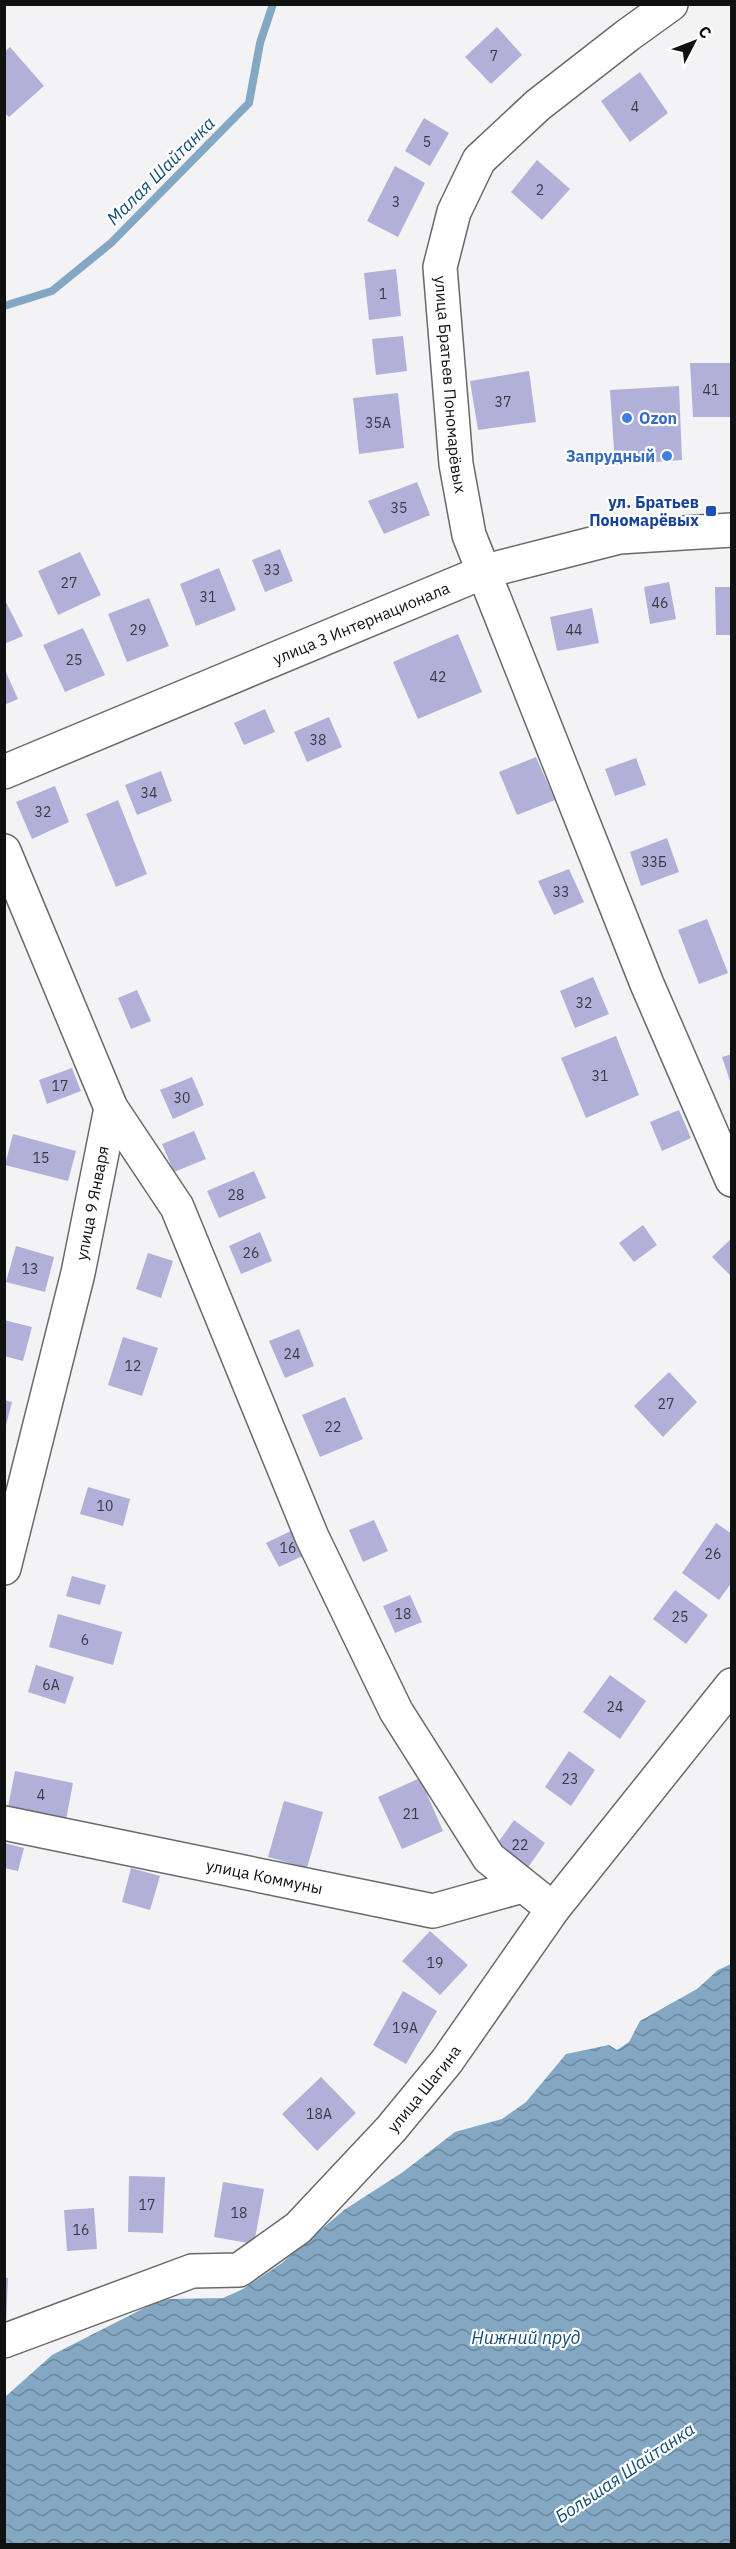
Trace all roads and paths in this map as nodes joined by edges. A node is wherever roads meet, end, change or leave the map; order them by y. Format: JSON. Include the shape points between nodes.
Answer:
{"nodes":[{"id":1,"x":671,"y":4,"type":"edge"},
{"id":2,"x":732,"y":530,"type":"edge"},
{"id":3,"x":486,"y":571,"type":"junction"},
{"id":4,"x":4,"y":772,"type":"edge"},
{"id":5,"x":4,"y":851,"type":"edge"},
{"id":6,"x":111,"y":1108,"type":"junction"},
{"id":7,"x":732,"y":1180,"type":"edge"},
{"id":8,"x":4,"y":1568,"type":"edge"},
{"id":9,"x":732,"y":1685,"type":"edge"},
{"id":10,"x":4,"y":1823,"type":"edge"},
{"id":11,"x":522,"y":1886,"type":"junction"},
{"id":12,"x":553,"y":1909,"type":"junction"},
{"id":13,"x":4,"y":2341,"type":"edge"}],
"edges":[{"from":1,"to":3,"type":"street","name":"улица Братьев Пономарёвых","via":[[538,105],[479,160],[454,212],[440,267],[456,464],[470,535]]},
{"from":2,"to":3,"type":"street","name":"улица 3 Интернационала","via":[[619,537]]},
{"from":3,"to":4,"type":"street","name":"улица 3 Интернационала"},
{"from":3,"to":7,"type":"street","name":"улица Братьев Пономарёвых","via":[[647,984]]},
{"from":5,"to":6,"type":"street"},
{"from":6,"to":8,"type":"street","name":"улица 9 Января","via":[[78,1273]]},
{"from":6,"to":11,"type":"street","via":[[177,1207],[312,1537],[396,1711],[489,1858]]},
{"from":9,"to":12,"type":"street","name":"улица Шагина"},
{"from":10,"to":11,"type":"street","name":"улица Коммуны","via":[[433,1911]]},
{"from":11,"to":12,"type":"street"},
{"from":12,"to":13,"type":"street","name":"улица Шагина","via":[[447,2061],[391,2129],[298,2228],[239,2270],[192,2271]]}]}
